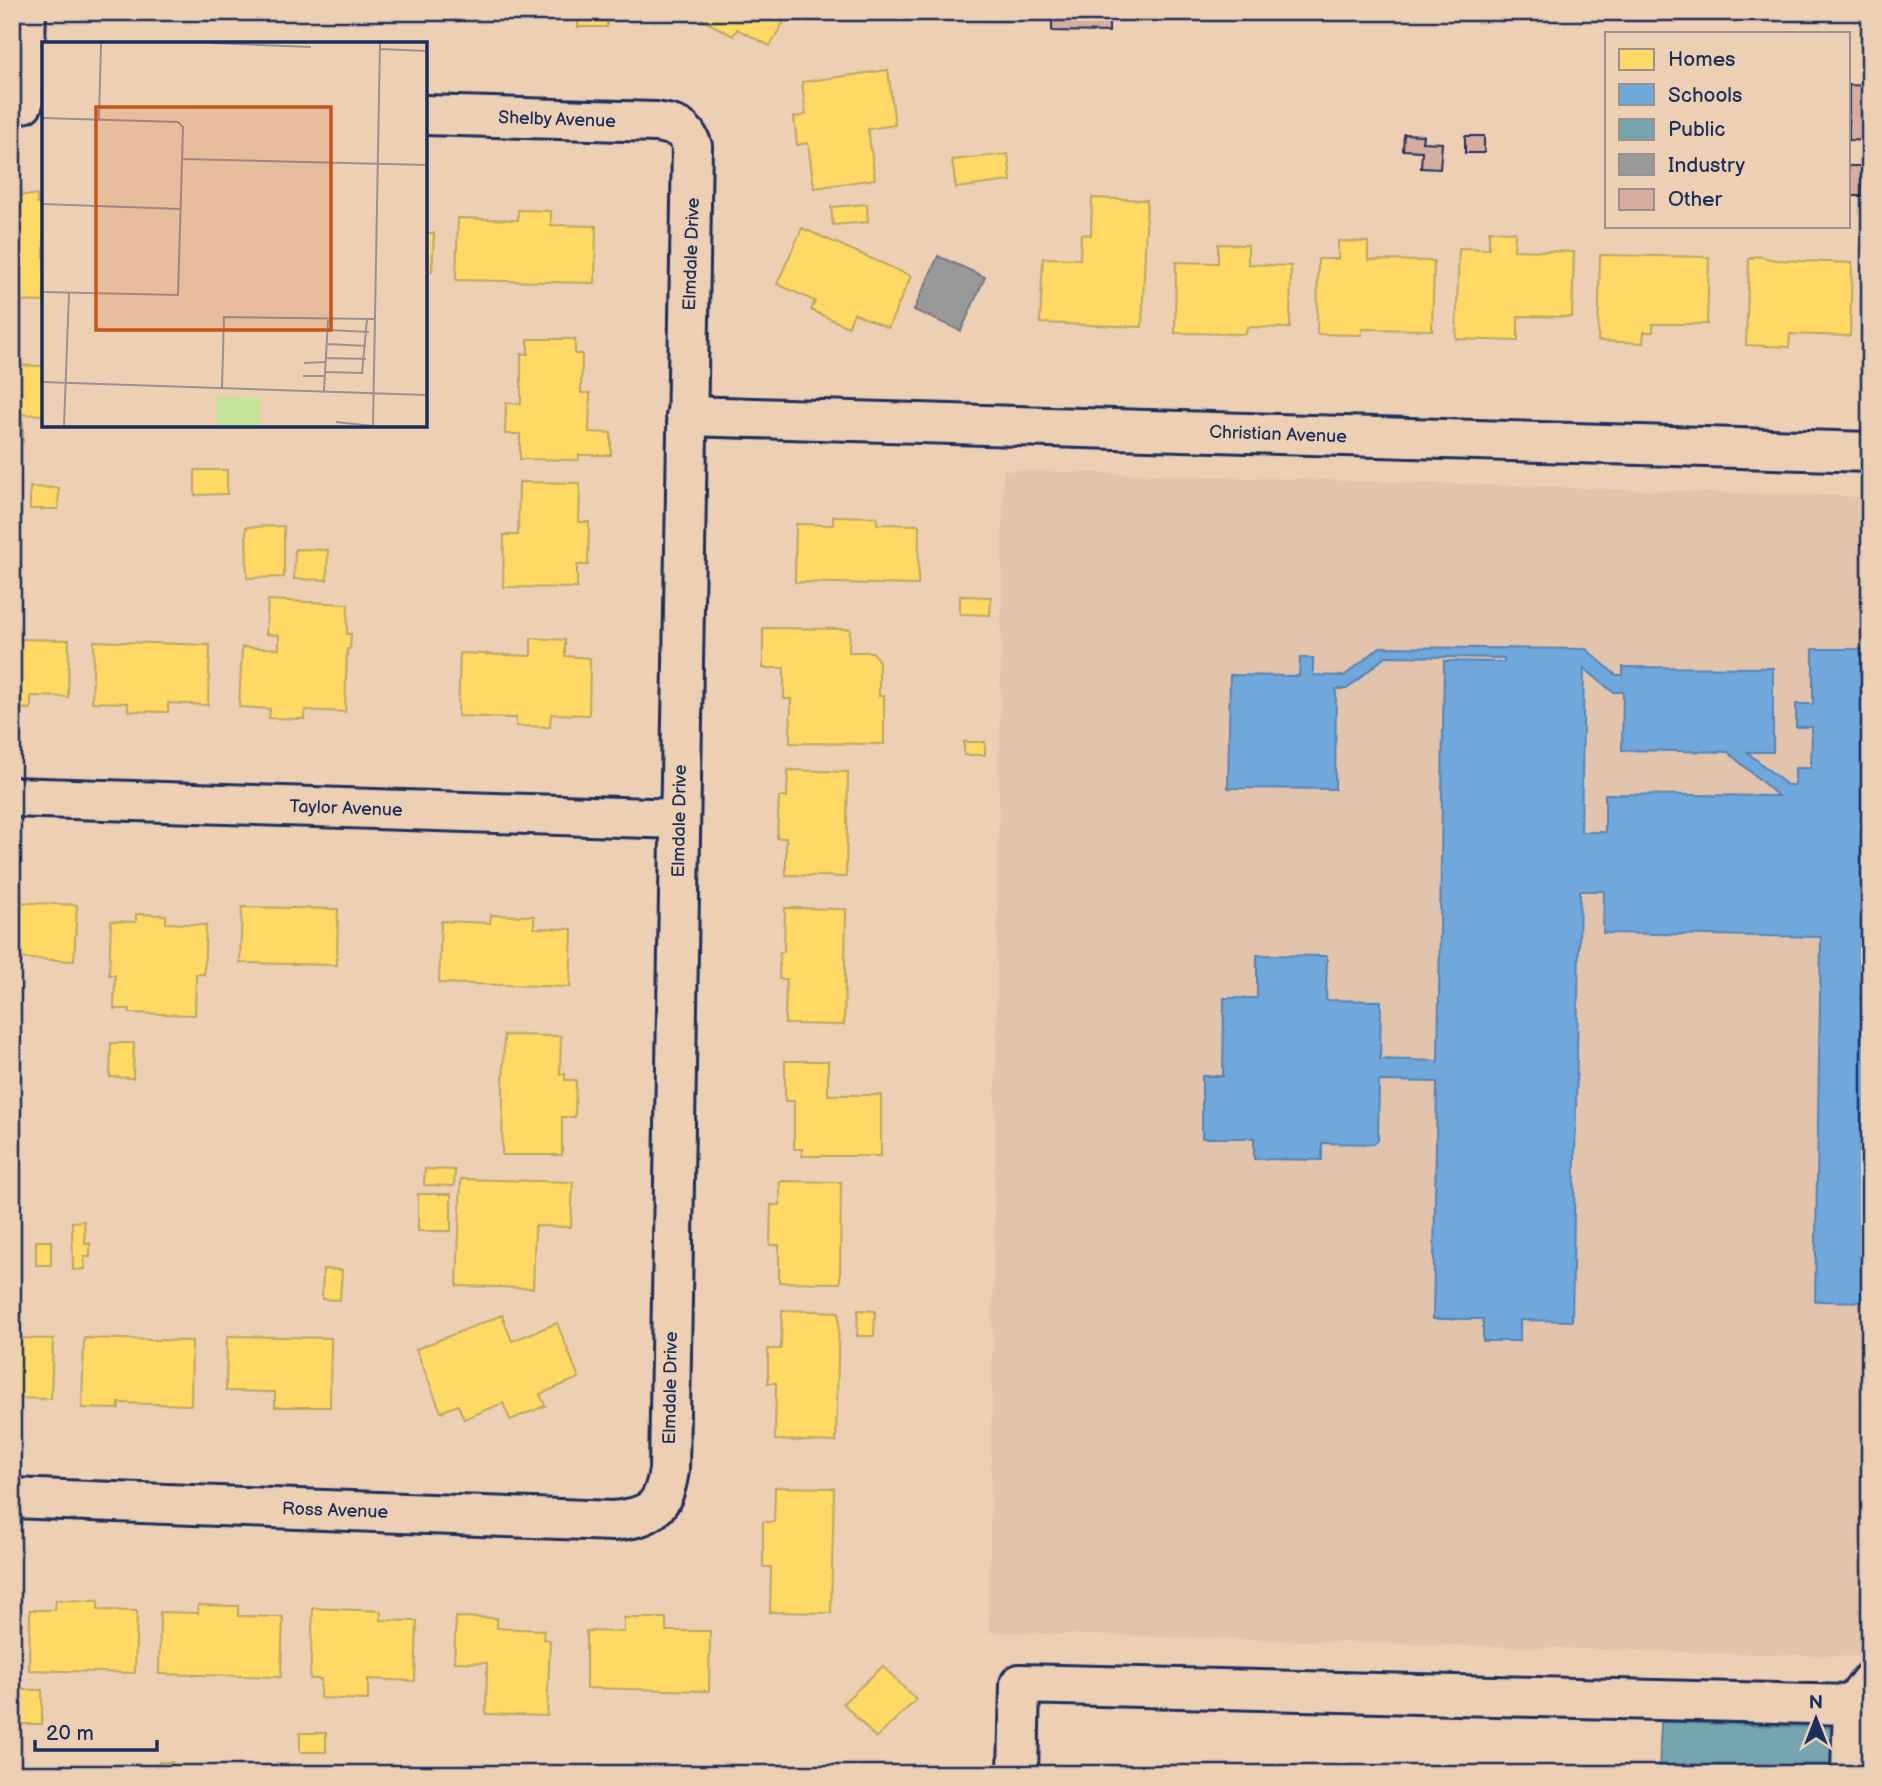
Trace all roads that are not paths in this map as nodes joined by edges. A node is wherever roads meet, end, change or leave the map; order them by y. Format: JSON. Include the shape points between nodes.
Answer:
{"nodes":[{"id":1,"x":26,"y":12,"type":"edge"},
{"id":2,"x":26,"y":103,"type":"edge"},
{"id":3,"x":427,"y":115,"type":"edge"},
{"id":4,"x":687,"y":132,"type":"joint"},
{"id":5,"x":686,"y":416,"type":"junction"},
{"id":6,"x":1870,"y":453,"type":"edge"},
{"id":7,"x":12,"y":797,"type":"edge"},
{"id":8,"x":679,"y":819,"type":"junction"},
{"id":9,"x":12,"y":1498,"type":"edge"},
{"id":10,"x":655,"y":1508,"type":"joint"},
{"id":11,"x":1861,"y":1693,"type":"edge"},
{"id":12,"x":1018,"y":1774,"type":"edge"},
{"id":13,"x":1851,"y":1774,"type":"edge"}],
"edges":[{"from":1,"to":2,"type":"street"},
{"from":3,"to":4,"type":"street","name":"Shelby Avenue","via":[[656,122]]},
{"from":4,"to":5,"type":"street","name":"Elmdale Drive","via":[[694,161]]},
{"from":5,"to":6,"type":"street","name":"Christian Avenue"},
{"from":5,"to":8,"type":"street","name":"Elmdale Drive"},
{"from":7,"to":8,"type":"street","name":"Taylor Avenue"},
{"from":8,"to":10,"type":"street","name":"Elmdale Drive","via":[[669,1470],[666,1492]]},
{"from":9,"to":10,"type":"street","name":"Ross Avenue","via":[[612,1521],[639,1518]]},
{"from":11,"to":12,"type":"street","via":[[1020,1684]]},
{"from":11,"to":13,"type":"street"}]}
